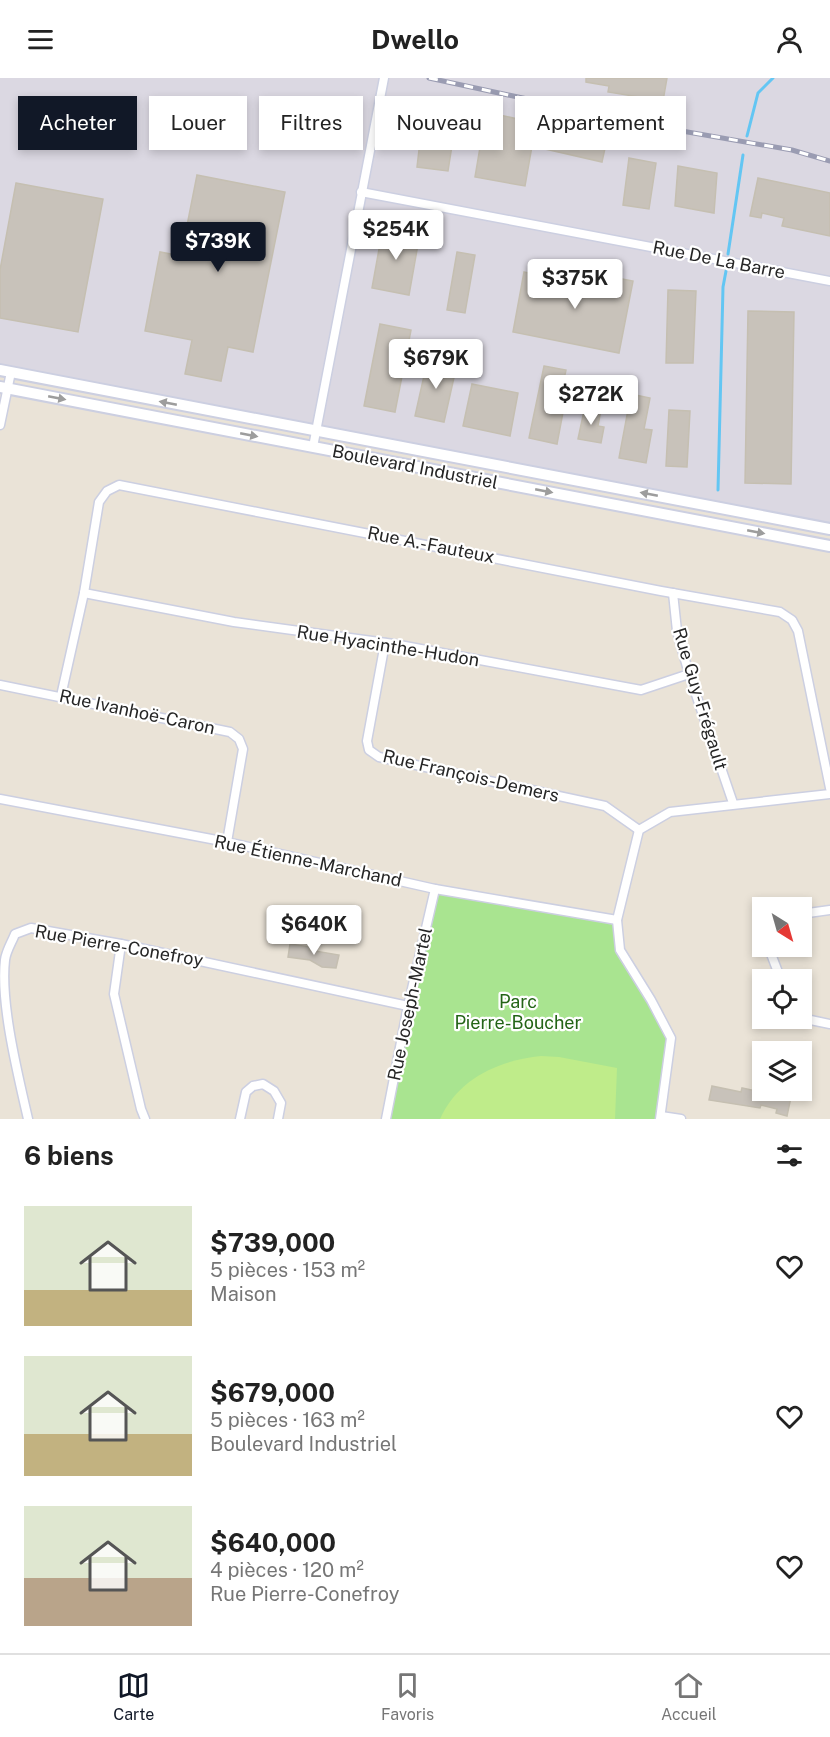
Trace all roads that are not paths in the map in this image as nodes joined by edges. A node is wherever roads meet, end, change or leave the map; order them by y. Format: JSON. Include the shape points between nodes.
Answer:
{"nodes":[{"id":1,"x":384,"y":78,"type":"edge"},
{"id":2,"x":361,"y":192,"type":"junction"},
{"id":3,"x":830,"y":281,"type":"edge"},
{"id":4,"x":5,"y":371,"type":"edge"},
{"id":5,"x":83,"y":386,"type":"junction"},
{"id":6,"x":4,"y":387,"type":"edge"},
{"id":7,"x":80,"y":402,"type":"junction"},
{"id":8,"x":0,"y":425,"type":"edge"},
{"id":9,"x":316,"y":431,"type":"junction"},
{"id":10,"x":313,"y":447,"type":"junction"},
{"id":11,"x":409,"y":448,"type":"junction"},
{"id":12,"x":447,"y":456,"type":"junction"},
{"id":13,"x":405,"y":465,"type":"junction"},
{"id":14,"x":510,"y":468,"type":"junction"},
{"id":15,"x":444,"y":472,"type":"junction"},
{"id":16,"x":505,"y":484,"type":"junction"},
{"id":17,"x":601,"y":485,"type":"junction"},
{"id":18,"x":597,"y":502,"type":"junction"},
{"id":19,"x":688,"y":502,"type":"junction"},
{"id":20,"x":729,"y":509,"type":"junction"},
{"id":21,"x":685,"y":518,"type":"junction"},
{"id":22,"x":726,"y":526,"type":"junction"},
{"id":23,"x":830,"y":529,"type":"edge"},
{"id":24,"x":830,"y":546,"type":"edge"},
{"id":25,"x":84,"y":593,"type":"junction"},
{"id":26,"x":673,"y":593,"type":"junction"},
{"id":27,"x":385,"y":643,"type":"junction"},
{"id":28,"x":689,"y":674,"type":"junction"},
{"id":29,"x":0,"y":684,"type":"edge"},
{"id":30,"x":61,"y":696,"type":"junction"},
{"id":31,"x":830,"y":788,"type":"edge"},
{"id":32,"x":830,"y":794,"type":"edge"},
{"id":33,"x":0,"y":799,"type":"edge"},
{"id":34,"x":733,"y":803,"type":"junction"},
{"id":35,"x":639,"y":830,"type":"junction"},
{"id":36,"x":227,"y":842,"type":"junction"},
{"id":37,"x":435,"y":889,"type":"junction"},
{"id":38,"x":830,"y":910,"type":"edge"},
{"id":39,"x":812,"y":912,"type":"edge"},
{"id":40,"x":617,"y":920,"type":"junction"},
{"id":41,"x":121,"y":944,"type":"junction"},
{"id":42,"x":408,"y":1006,"type":"junction"},
{"id":43,"x":812,"y":1020,"type":"edge"},
{"id":44,"x":830,"y":1024,"type":"edge"},
{"id":45,"x":660,"y":1117,"type":"edge"},
{"id":46,"x":28,"y":1119,"type":"edge"},
{"id":47,"x":145,"y":1119,"type":"edge"},
{"id":48,"x":240,"y":1119,"type":"edge"},
{"id":49,"x":278,"y":1119,"type":"edge"},
{"id":50,"x":386,"y":1119,"type":"edge"},
{"id":51,"x":681,"y":1119,"type":"edge"}],
"edges":[{"from":1,"to":2,"type":"street"},
{"from":2,"to":3,"type":"street","name":"Rue De La Barre"},
{"from":2,"to":9,"type":"street"},
{"from":4,"to":5,"type":"street","name":"Boulevard Industriel"},
{"from":4,"to":6,"type":"street"},
{"from":5,"to":7,"type":"street"},
{"from":9,"to":5,"type":"street","name":"Boulevard Industriel","one_way":true},
{"from":6,"to":7,"type":"street","name":"Boulevard Industriel","one_way":true},
{"from":6,"to":8,"type":"street"},
{"from":7,"to":10,"type":"street","name":"Boulevard Industriel","one_way":true},
{"from":9,"to":10,"type":"street"},
{"from":9,"to":11,"type":"street","name":"Boulevard Industriel"},
{"from":10,"to":13,"type":"street","name":"Boulevard Industriel"},
{"from":11,"to":12,"type":"street","name":"Boulevard Industriel"},
{"from":11,"to":13,"type":"street"},
{"from":12,"to":14,"type":"street","name":"Boulevard Industriel"},
{"from":12,"to":15,"type":"street"},
{"from":13,"to":15,"type":"street","name":"Boulevard Industriel"},
{"from":14,"to":16,"type":"street"},
{"from":14,"to":17,"type":"street","name":"Boulevard Industriel"},
{"from":15,"to":16,"type":"street","name":"Boulevard Industriel"},
{"from":16,"to":18,"type":"street","name":"Boulevard Industriel","one_way":true},
{"from":17,"to":18,"type":"street"},
{"from":19,"to":17,"type":"street","name":"Boulevard Industriel","one_way":true},
{"from":18,"to":21,"type":"street","name":"Boulevard Industriel"},
{"from":19,"to":20,"type":"street","name":"Boulevard Industriel"},
{"from":19,"to":21,"type":"street"},
{"from":20,"to":22,"type":"street"},
{"from":20,"to":23,"type":"street","name":"Boulevard Industriel"},
{"from":21,"to":22,"type":"street","name":"Boulevard Industriel"},
{"from":22,"to":24,"type":"street","name":"Boulevard Industriel","one_way":true},
{"from":25,"to":26,"type":"street","name":"Rue A.-Fauteux","via":[[99,502],[107,491],[119,485]]},
{"from":25,"to":27,"type":"street","name":"Rue Hyacinthe-Hudon","via":[[234,622]]},
{"from":25,"to":30,"type":"street","name":"Rue A.-Fauteux"},
{"from":26,"to":28,"type":"street","name":"Rue Guy-Frégault","via":[[677,631]]},
{"from":26,"to":31,"type":"street","name":"Rue A.-Fauteux","via":[[780,612],[792,620],[798,631]]},
{"from":27,"to":28,"type":"street","name":"Rue Hyacinthe-Hudon","via":[[641,690]]},
{"from":27,"to":35,"type":"street","name":"Rue François-Demers","via":[[367,741],[369,750],[379,757],[605,806]]},
{"from":28,"to":34,"type":"street","name":"Rue Guy-Frégault"},
{"from":29,"to":30,"type":"street","name":"Rue Ivanhoë-Caron"},
{"from":30,"to":36,"type":"street","name":"Rue Ivanhoë-Caron","via":[[230,732],[239,739],[243,749]]},
{"from":32,"to":34,"type":"street"},
{"from":33,"to":36,"type":"street","name":"Rue Étienne-Marchand"},
{"from":34,"to":35,"type":"street","via":[[670,812]]},
{"from":35,"to":40,"type":"street"},
{"from":36,"to":37,"type":"street","name":"Rue Étienne-Marchand"},
{"from":37,"to":40,"type":"street","name":"Rue Étienne-Marchand"},
{"from":37,"to":42,"type":"street","name":"Rue Joseph-Martel"},
{"from":38,"to":39,"type":"street"},
{"from":40,"to":45,"type":"street","via":[[620,950],[670,1038]]},
{"from":41,"to":42,"type":"street","name":"Rue Pierre-Conefroy"},
{"from":41,"to":46,"type":"street","name":"Rue Pierre-Conefroy","via":[[31,927],[15,934],[5,959],[3,989]]},
{"from":41,"to":47,"type":"street","via":[[114,994]]},
{"from":42,"to":50,"type":"street","name":"Rue Joseph-Martel"},
{"from":43,"to":44,"type":"street"},
{"from":45,"to":51,"type":"street"},
{"from":48,"to":49,"type":"street","via":[[246,1092],[263,1084],[274,1091],[281,1103]]}]}
